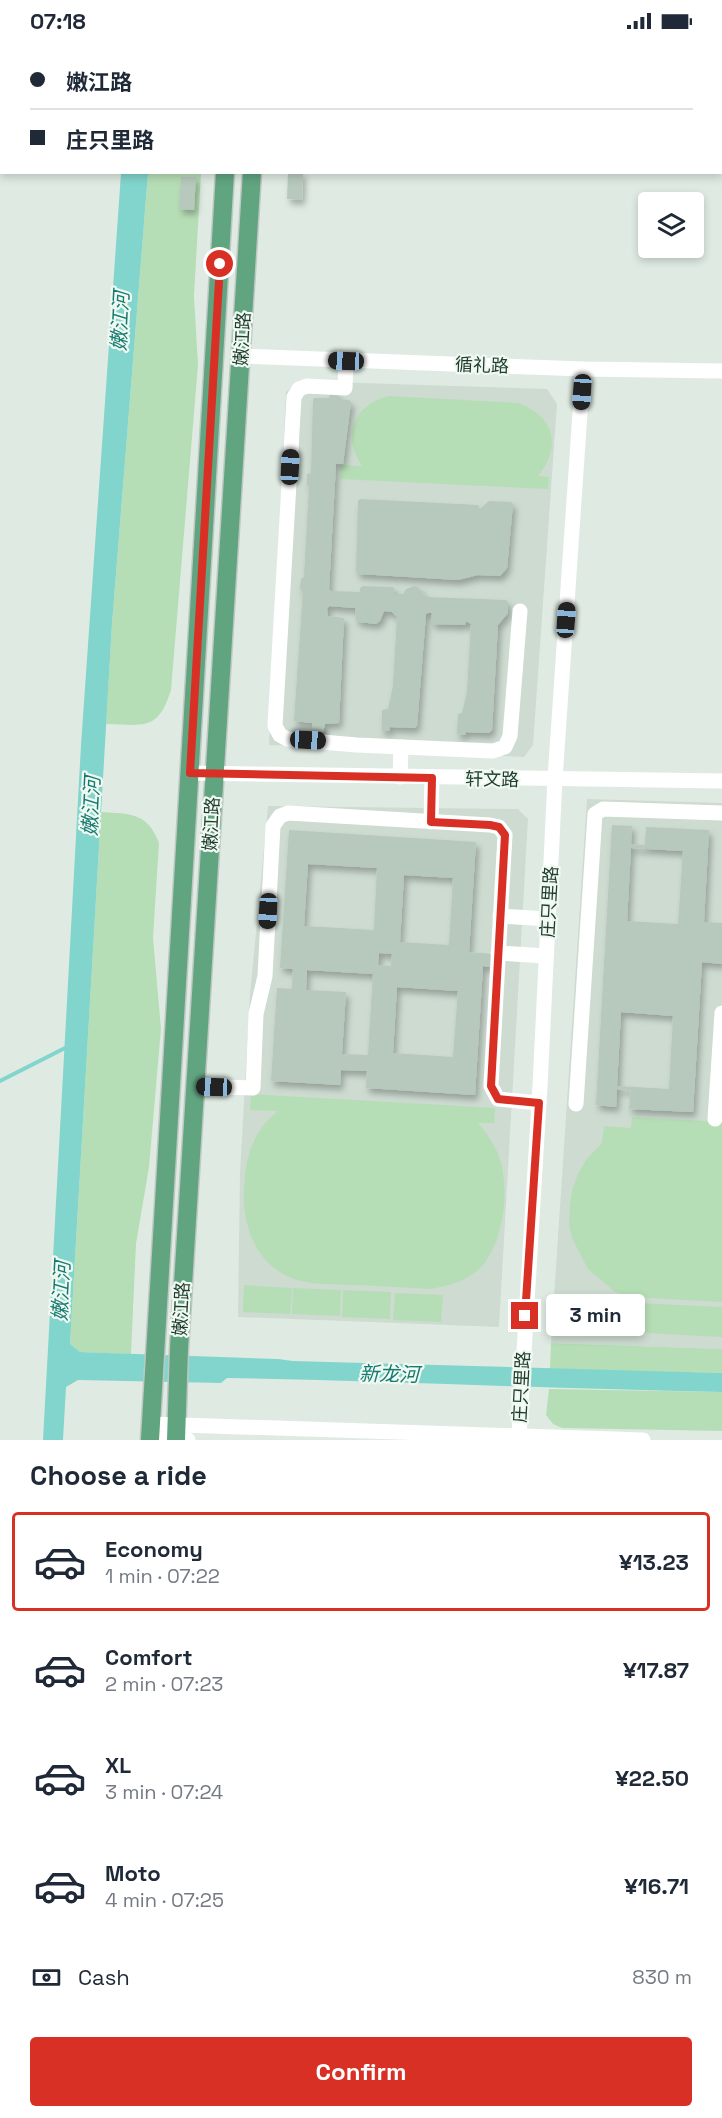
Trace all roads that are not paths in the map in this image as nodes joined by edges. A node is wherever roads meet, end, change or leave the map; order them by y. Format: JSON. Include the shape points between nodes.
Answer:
{"nodes":[{"id":1,"x":225,"y":174,"type":"edge"},
{"id":2,"x":252,"y":174,"type":"edge"},
{"id":3,"x":242,"y":356,"type":"junction"},
{"id":4,"x":346,"y":361,"type":"junction"},
{"id":5,"x":583,"y":369,"type":"junction"},
{"id":6,"x":722,"y":371,"type":"edge"},
{"id":7,"x":520,"y":611,"type":"dead end"},
{"id":8,"x":401,"y":747,"type":"junction"},
{"id":9,"x":190,"y":773,"type":"junction"},
{"id":10,"x":213,"y":774,"type":"junction"},
{"id":11,"x":400,"y":777,"type":"junction"},
{"id":12,"x":432,"y":778,"type":"junction"},
{"id":13,"x":555,"y":779,"type":"junction"},
{"id":14,"x":722,"y":781,"type":"edge"},
{"id":15,"x":722,"y":813,"type":"edge"},
{"id":16,"x":431,"y":822,"type":"junction"},
{"id":17,"x":500,"y":916,"type":"junction"},
{"id":18,"x":548,"y":919,"type":"junction"},
{"id":19,"x":498,"y":953,"type":"junction"},
{"id":20,"x":546,"y":956,"type":"junction"},
{"id":21,"x":722,"y":1013,"type":"edge"},
{"id":22,"x":195,"y":1086,"type":"junction"},
{"id":23,"x":539,"y":1103,"type":"junction"},
{"id":24,"x":576,"y":1104,"type":"dead end"},
{"id":25,"x":715,"y":1119,"type":"dead end"},
{"id":26,"x":150,"y":1434,"type":"edge"},
{"id":27,"x":176,"y":1435,"type":"edge"},
{"id":28,"x":519,"y":1435,"type":"junction"},
{"id":29,"x":188,"y":1440,"type":"edge"},
{"id":30,"x":643,"y":1440,"type":"edge"}],
"edges":[{"from":1,"to":9,"type":"main road","name":"嫩江路"},
{"from":2,"to":3,"type":"main road","name":"嫩江路"},
{"from":3,"to":4,"type":"street","name":"循礼路"},
{"from":3,"to":10,"type":"main road","name":"嫩江路"},
{"from":4,"to":5,"type":"street","name":"循礼路"},
{"from":4,"to":8,"type":"street","via":[[345,388],[307,386],[294,397],[275,726],[288,739]]},
{"from":5,"to":6,"type":"street","name":"循礼路"},
{"from":5,"to":13,"type":"street","name":"庄只里路"},
{"from":7,"to":8,"type":"street","via":[[510,736],[505,747],[493,751]]},
{"from":8,"to":11,"type":"street"},
{"from":9,"to":10,"type":"street","name":"轩文路"},
{"from":9,"to":26,"type":"main road","name":"嫩江路"},
{"from":10,"to":11,"type":"street","name":"轩文路"},
{"from":10,"to":22,"type":"main road","name":"嫩江路"},
{"from":11,"to":12,"type":"street","name":"轩文路"},
{"from":12,"to":13,"type":"street","name":"轩文路"},
{"from":12,"to":16,"type":"street"},
{"from":13,"to":14,"type":"street","name":"轩文路"},
{"from":13,"to":18,"type":"street","name":"庄只里路"},
{"from":15,"to":24,"type":"street","via":[[603,809],[595,814]]},
{"from":16,"to":17,"type":"street","via":[[490,825],[499,827],[505,835]]},
{"from":16,"to":22,"type":"street","via":[[288,813],[280,816],[273,826],[265,976],[256,1014],[253,1088]]},
{"from":17,"to":18,"type":"street"},
{"from":17,"to":19,"type":"street"},
{"from":18,"to":20,"type":"street","name":"庄只里路"},
{"from":19,"to":20,"type":"street"},
{"from":19,"to":23,"type":"street","via":[[491,1086],[498,1099]]},
{"from":20,"to":23,"type":"street","name":"庄只里路"},
{"from":21,"to":25,"type":"street"},
{"from":22,"to":27,"type":"main road","name":"嫩江路"},
{"from":23,"to":28,"type":"street","name":"庄只里路"},
{"from":26,"to":27,"type":"street"},
{"from":27,"to":28,"type":"street"},
{"from":27,"to":29,"type":"street"},
{"from":28,"to":30,"type":"street"}]}
